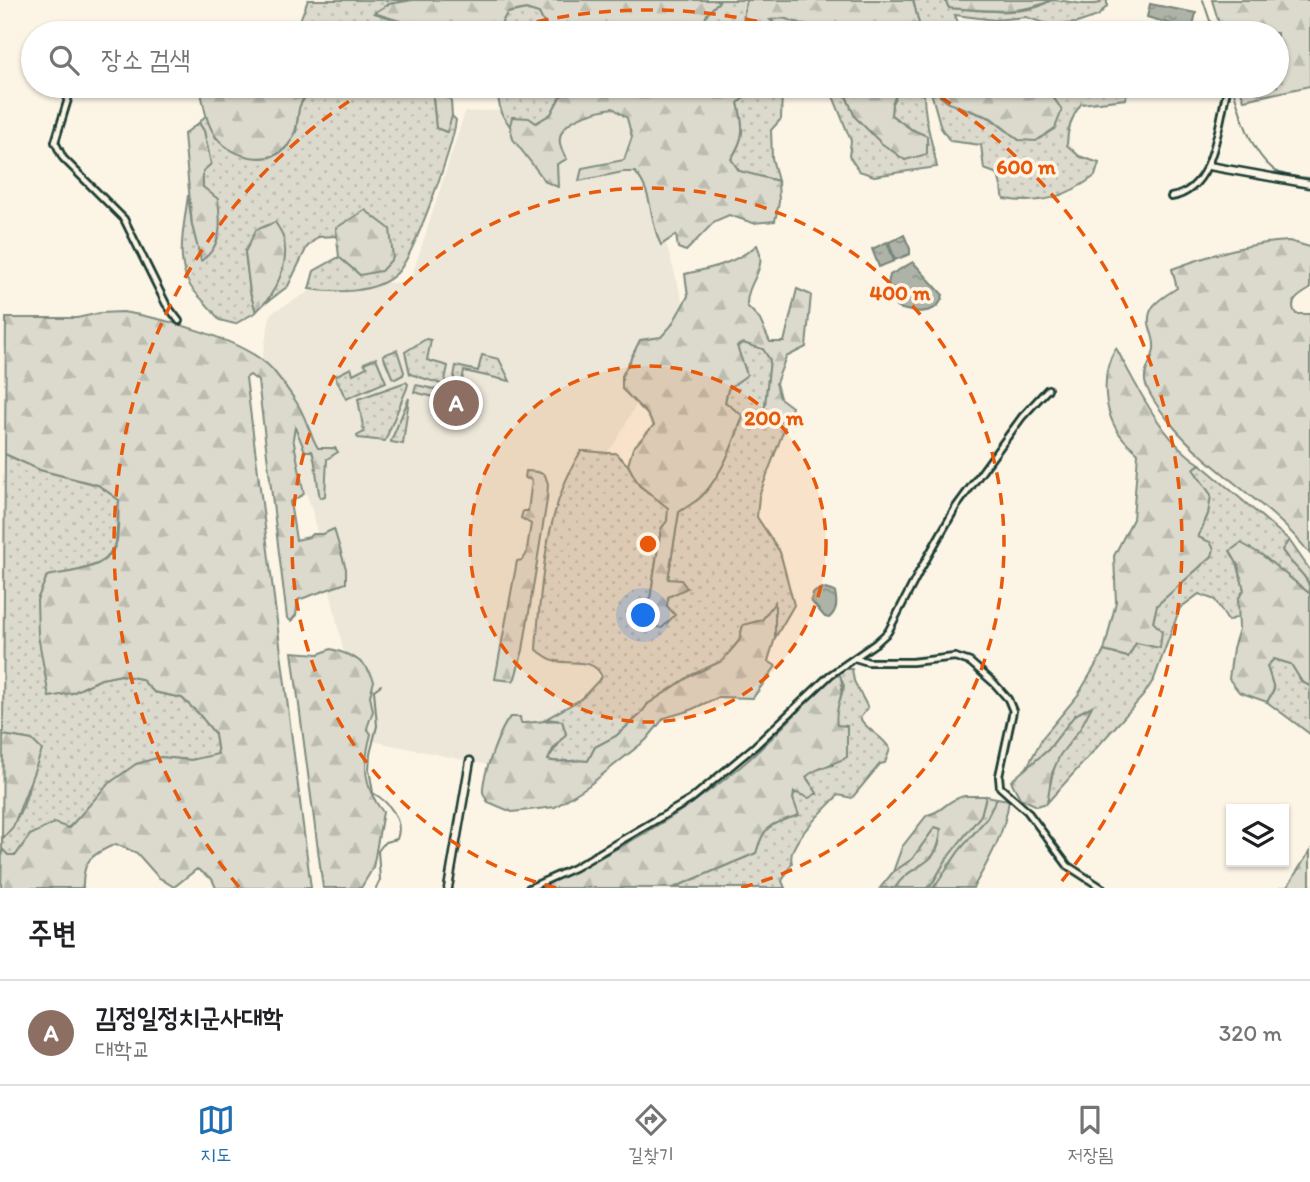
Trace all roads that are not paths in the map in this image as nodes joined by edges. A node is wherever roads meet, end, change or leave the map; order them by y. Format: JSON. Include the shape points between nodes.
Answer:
{"nodes":[{"id":1,"x":68,"y":98,"type":"edge"},
{"id":2,"x":1225,"y":98,"type":"edge"},
{"id":3,"x":1209,"y":166,"type":"junction"},
{"id":4,"x":1310,"y":184,"type":"edge"},
{"id":5,"x":1171,"y":197,"type":"dead end"},
{"id":6,"x":179,"y":321,"type":"dead end"},
{"id":7,"x":1048,"y":389,"type":"dead end"},
{"id":8,"x":855,"y":657,"type":"junction"},
{"id":9,"x":470,"y":761,"type":"dead end"},
{"id":10,"x":448,"y":888,"type":"edge"},
{"id":11,"x":529,"y":888,"type":"edge"},
{"id":12,"x":1102,"y":888,"type":"edge"}],
"edges":[{"from":1,"to":6,"type":"street","via":[[55,147],[124,219]]},
{"from":2,"to":3,"type":"street"},
{"from":3,"to":4,"type":"street"},
{"from":3,"to":5,"type":"street","via":[[1188,192]]},
{"from":7,"to":8,"type":"street","via":[[947,520],[888,632]]},
{"from":8,"to":11,"type":"street","via":[[830,674],[690,800],[574,868]]},
{"from":8,"to":12,"type":"street","via":[[868,662],[955,657],[970,662],[994,683],[1013,711],[1000,787],[1027,811],[1068,866]]},
{"from":9,"to":10,"type":"street"}]}
